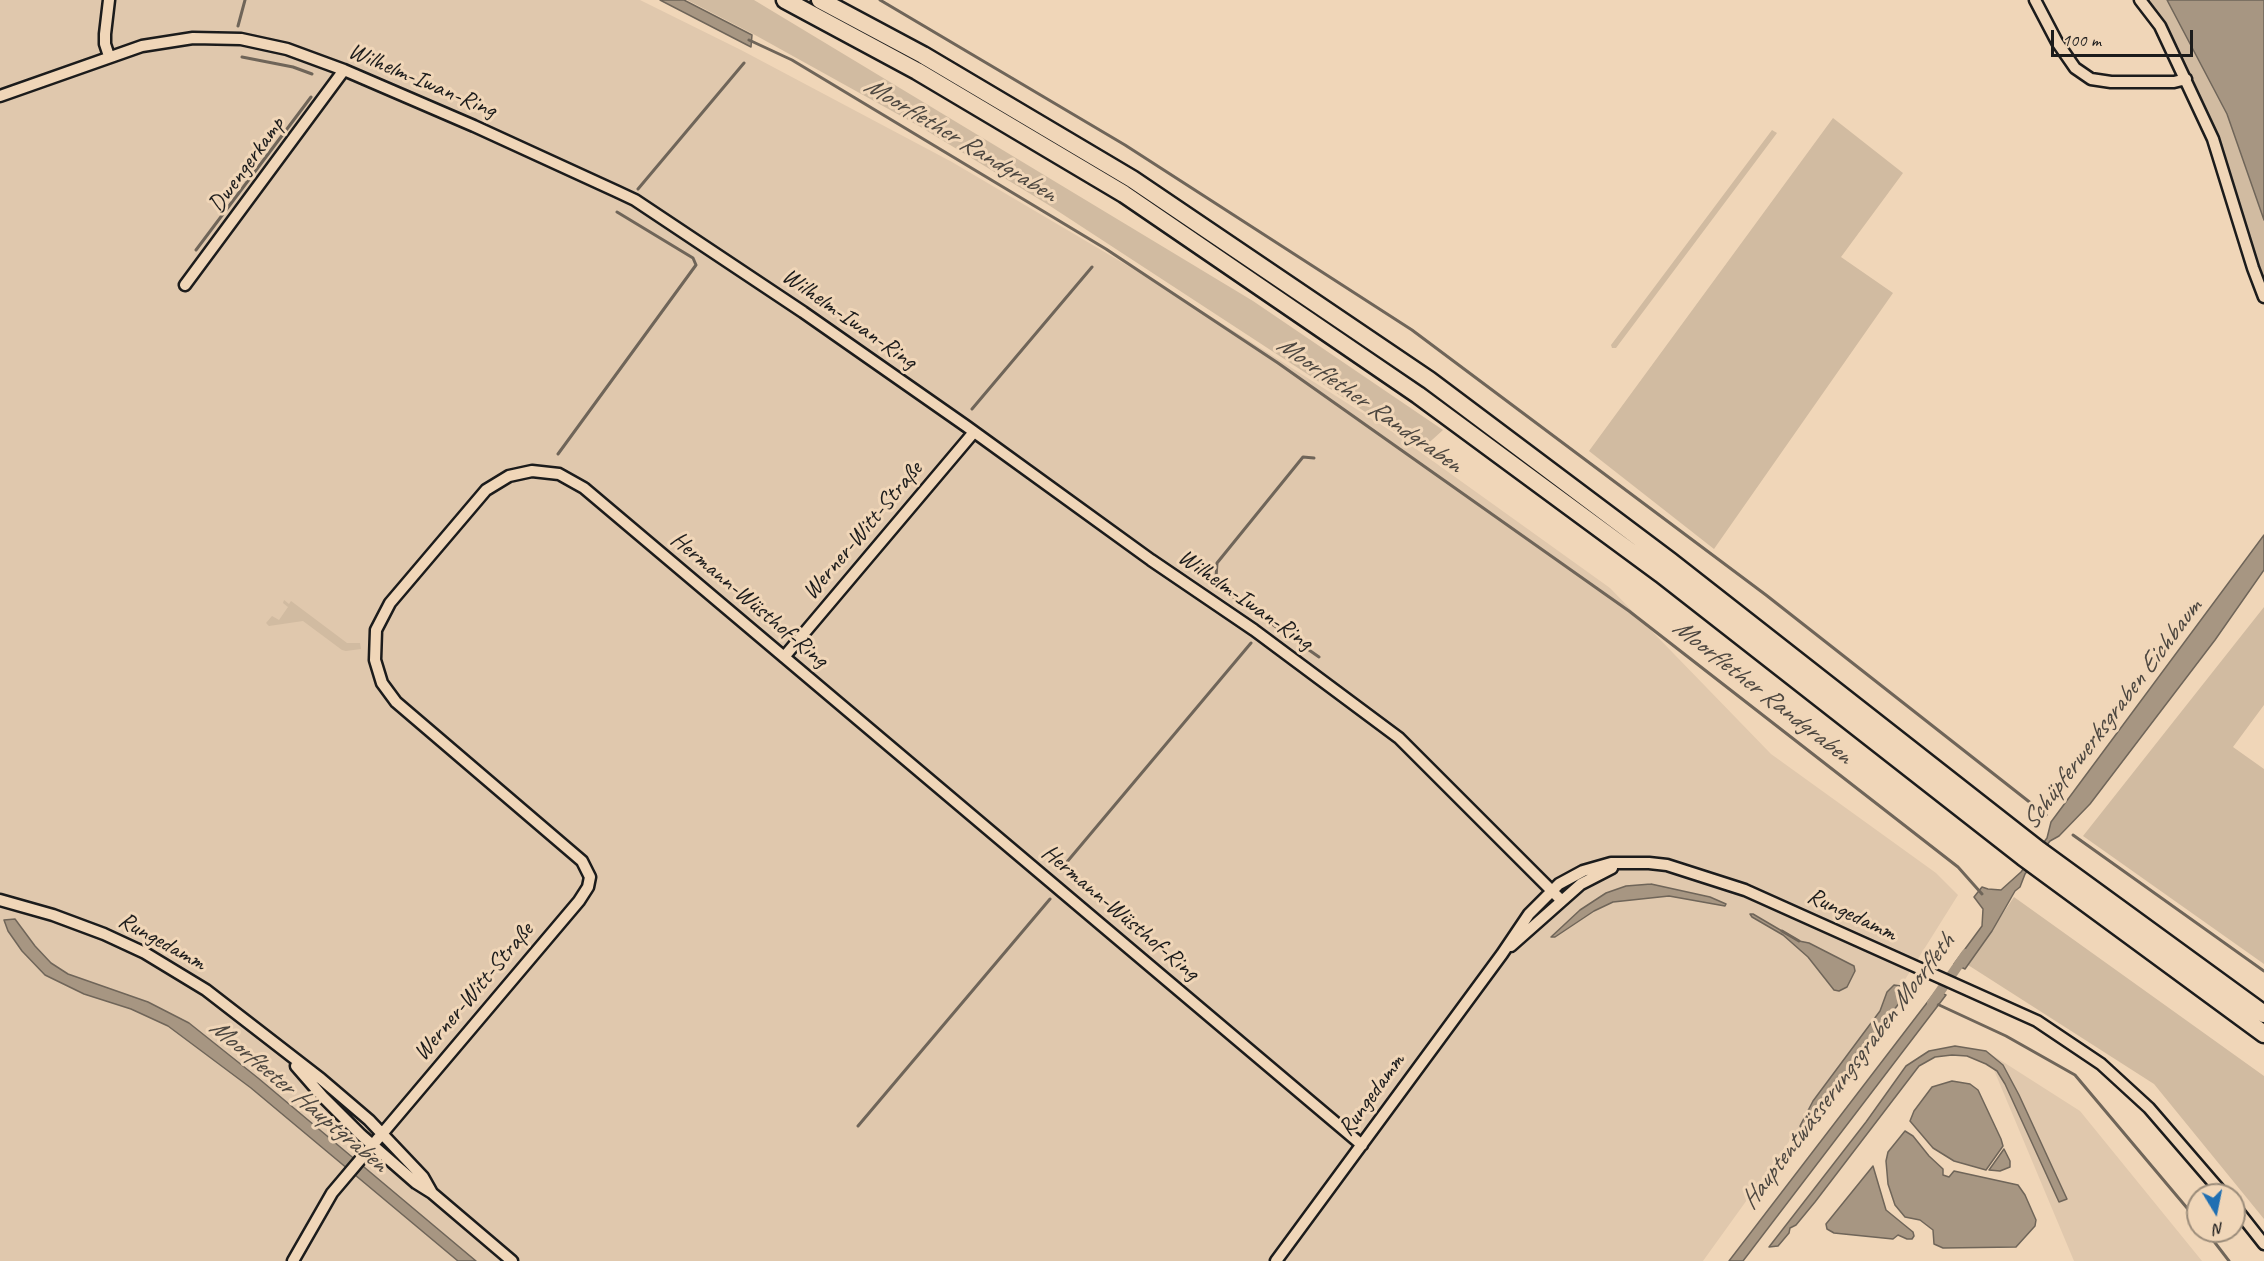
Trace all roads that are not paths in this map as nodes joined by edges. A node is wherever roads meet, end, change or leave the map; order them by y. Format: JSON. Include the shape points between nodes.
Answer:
{"nodes":[{"id":1,"x":109,"y":0,"type":"edge"},
{"id":2,"x":785,"y":0,"type":"edge"},
{"id":3,"x":820,"y":0,"type":"edge"},
{"id":4,"x":2036,"y":0,"type":"edge"},
{"id":5,"x":2140,"y":0,"type":"edge"},
{"id":6,"x":109,"y":56,"type":"junction"},
{"id":7,"x":344,"y":70,"type":"junction"},
{"id":8,"x":2186,"y":79,"type":"junction"},
{"id":9,"x":0,"y":96,"type":"edge"},
{"id":10,"x":185,"y":285,"type":"dead end"},
{"id":11,"x":2264,"y":297,"type":"edge"},
{"id":12,"x":974,"y":432,"type":"junction"},
{"id":13,"x":784,"y":657,"type":"junction"},
{"id":14,"x":2028,"y":851,"type":"junction"},
{"id":15,"x":2043,"y":862,"type":"junction"},
{"id":16,"x":1629,"y":863,"type":"junction"},
{"id":17,"x":589,"y":873,"type":"joint"},
{"id":18,"x":1551,"y":890,"type":"junction"},
{"id":19,"x":0,"y":900,"type":"edge"},
{"id":20,"x":1561,"y":900,"type":"junction"},
{"id":21,"x":1502,"y":954,"type":"junction"},
{"id":22,"x":2264,"y":1014,"type":"edge"},
{"id":23,"x":2264,"y":1034,"type":"edge"},
{"id":24,"x":286,"y":1054,"type":"junction"},
{"id":25,"x":382,"y":1133,"type":"junction"},
{"id":26,"x":372,"y":1144,"type":"junction"},
{"id":27,"x":1362,"y":1145,"type":"junction"},
{"id":28,"x":2214,"y":1183,"type":"edge"},
{"id":29,"x":432,"y":1193,"type":"junction"},
{"id":30,"x":2246,"y":1221,"type":"edge"},
{"id":31,"x":2264,"y":1244,"type":"edge"},
{"id":32,"x":293,"y":1261,"type":"edge"},
{"id":33,"x":512,"y":1261,"type":"edge"},
{"id":34,"x":1276,"y":1261,"type":"edge"}],
"edges":[{"from":1,"to":6,"type":"street","via":[[105,44]]},
{"from":2,"to":14,"type":"highway","via":[[917,71],[1124,194],[1418,394]]},
{"from":3,"to":14,"type":"highway","via":[[923,55],[1132,179],[1429,380],[1670,561]]},
{"from":4,"to":8,"type":"street","via":[[2075,68],[2091,79]]},
{"from":5,"to":8,"type":"street","via":[[2160,26]]},
{"from":6,"to":7,"type":"street","name":"Wilhelm-Iwan-Ring","via":[[167,41],[221,37],[287,49]]},
{"from":6,"to":9,"type":"street","name":"Wilhelm-Iwan-Ring"},
{"from":7,"to":10,"type":"street","name":"Dwengerkamp"},
{"from":7,"to":12,"type":"street","name":"Wilhelm-Iwan-Ring","via":[[635,200]]},
{"from":8,"to":11,"type":"street","via":[[2213,139]]},
{"from":12,"to":13,"type":"street","name":"Werner-Witt-Straße"},
{"from":12,"to":18,"type":"street","name":"Wilhelm-Iwan-Ring","via":[[1399,738]]},
{"from":13,"to":17,"type":"street","name":"Hermann-Wüsthof-Ring","via":[[567,477],[540,470],[515,474],[493,485],[471,507],[385,610],[375,636],[376,669],[396,702],[582,861]]},
{"from":13,"to":27,"type":"street","name":"Hermann-Wüsthof-Ring"},
{"from":14,"to":15,"type":"highway"},
{"from":15,"to":22,"type":"highway"},
{"from":15,"to":23,"type":"highway"},
{"from":16,"to":18,"type":"street","name":"Rungedamm","via":[[1590,869]]},
{"from":16,"to":20,"type":"street","name":"Rungedamm","via":[[1599,874]]},
{"from":16,"to":28,"type":"street","name":"Rungedamm","via":[[1667,866],[1745,890],[2037,1021],[2101,1064],[2149,1108]]},
{"from":17,"to":25,"type":"street","name":"Werner-Witt-Straße","via":[[584,895]]},
{"from":18,"to":20,"type":"street","name":"Wilhelm-Iwan-Ring"},
{"from":18,"to":21,"type":"street","name":"Rungedamm","via":[[1528,914]]},
{"from":19,"to":24,"type":"street","name":"Rungedamm","via":[[76,922],[145,953],[206,990]]},
{"from":20,"to":21,"type":"street","name":"Rungedamm"},
{"from":21,"to":27,"type":"street","name":"Rungedamm"},
{"from":24,"to":25,"type":"street","name":"Rungedamm"},
{"from":24,"to":26,"type":"street","name":"Rungedamm","via":[[323,1098]]},
{"from":25,"to":26,"type":"street","name":"Werner-Witt-Straße"},
{"from":25,"to":29,"type":"street","name":"Rungedamm","via":[[423,1177]]},
{"from":26,"to":29,"type":"street","name":"Rungedamm"},
{"from":26,"to":32,"type":"street","name":"Werner-Witt-Straße","via":[[332,1193]]},
{"from":27,"to":34,"type":"street","name":"Rungedamm"},
{"from":29,"to":33,"type":"street","name":"Rungedamm"},
{"from":30,"to":31,"type":"street"}]}
